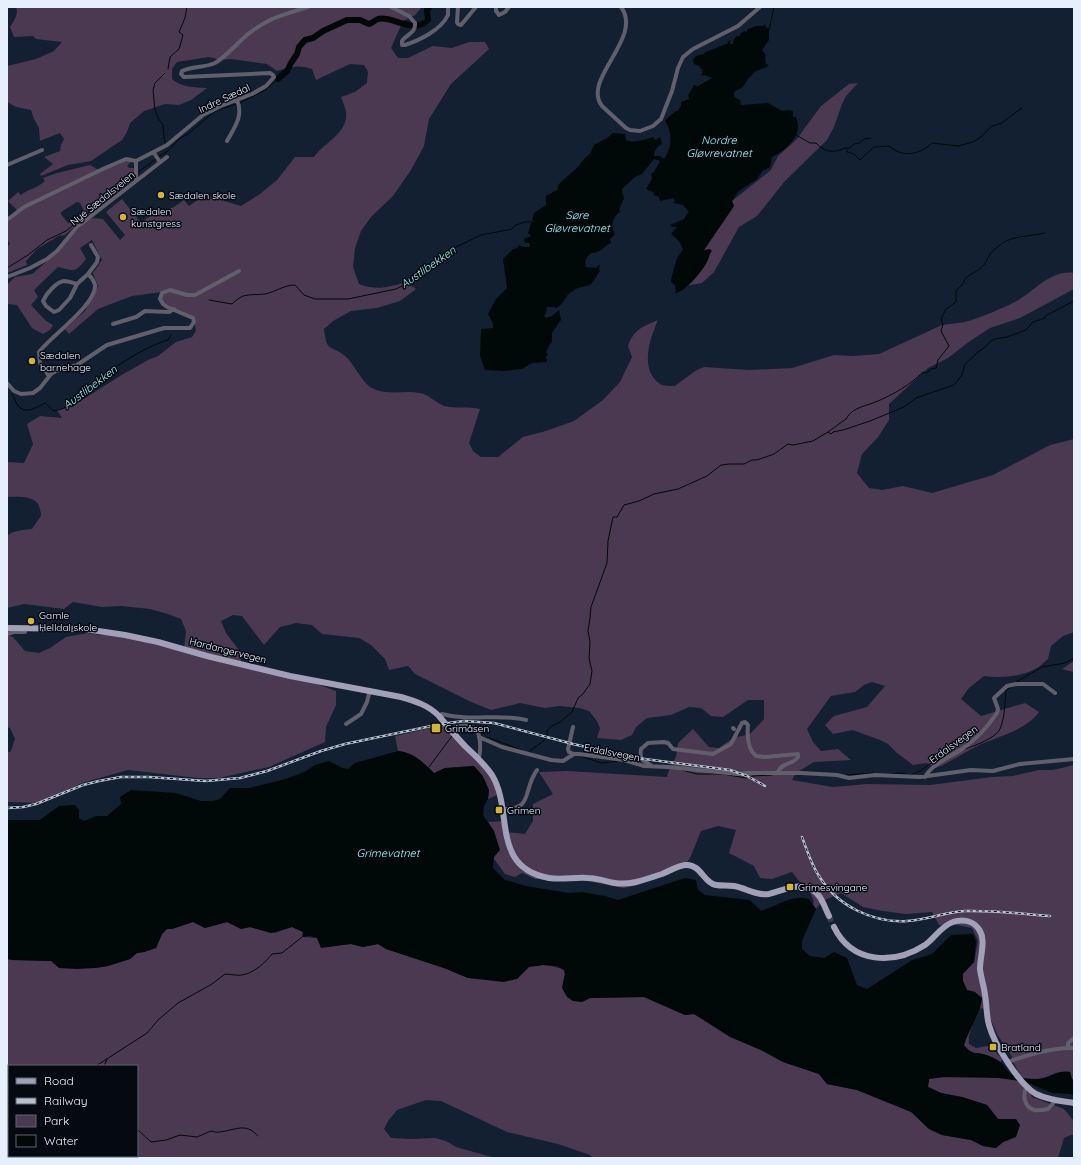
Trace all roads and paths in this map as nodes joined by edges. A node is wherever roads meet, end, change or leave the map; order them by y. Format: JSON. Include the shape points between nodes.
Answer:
{"nodes":[{"id":1,"x":308,"y":7,"type":"edge"},
{"id":2,"x":391,"y":7,"type":"edge"},
{"id":3,"x":448,"y":7,"type":"edge"},
{"id":4,"x":458,"y":7,"type":"edge"},
{"id":5,"x":476,"y":7,"type":"edge"},
{"id":6,"x":496,"y":7,"type":"edge"},
{"id":7,"x":509,"y":7,"type":"edge"},
{"id":8,"x":621,"y":7,"type":"edge"},
{"id":9,"x":760,"y":7,"type":"edge"},
{"id":10,"x":238,"y":103,"type":"junction"},
{"id":11,"x":227,"y":141,"type":"dead end"},
{"id":12,"x":42,"y":150,"type":"dead end"},
{"id":13,"x":167,"y":157,"type":"dead end"},
{"id":14,"x":157,"y":158,"type":"junction"},
{"id":15,"x":136,"y":160,"type":"junction"},
{"id":16,"x":7,"y":165,"type":"edge"},
{"id":17,"x":136,"y":179,"type":"junction"},
{"id":18,"x":7,"y":220,"type":"edge"},
{"id":19,"x":91,"y":245,"type":"dead end"},
{"id":20,"x":239,"y":271,"type":"dead end"},
{"id":21,"x":88,"y":274,"type":"junction"},
{"id":22,"x":7,"y":277,"type":"edge"},
{"id":23,"x":77,"y":284,"type":"junction"},
{"id":24,"x":174,"y":309,"type":"junction"},
{"id":25,"x":113,"y":324,"type":"dead end"},
{"id":26,"x":49,"y":376,"type":"junction"},
{"id":27,"x":7,"y":383,"type":"edge"},
{"id":28,"x":7,"y":628,"type":"edge"},
{"id":29,"x":25,"y":632,"type":"dead end"},
{"id":30,"x":7,"y":634,"type":"edge"},
{"id":31,"x":370,"y":690,"type":"junction"},
{"id":32,"x":1055,"y":692,"type":"dead end"},
{"id":33,"x":439,"y":716,"type":"junction"},
{"id":34,"x":526,"y":720,"type":"dead end"},
{"id":35,"x":346,"y":724,"type":"dead end"},
{"id":36,"x":572,"y":727,"type":"dead end"},
{"id":37,"x":454,"y":733,"type":"junction"},
{"id":38,"x":478,"y":733,"type":"junction"},
{"id":39,"x":574,"y":754,"type":"junction"},
{"id":40,"x":478,"y":759,"type":"junction"},
{"id":41,"x":1074,"y":759,"type":"edge"},
{"id":42,"x":652,"y":766,"type":"junction"},
{"id":43,"x":537,"y":770,"type":"dead end"},
{"id":44,"x":778,"y":772,"type":"junction"},
{"id":45,"x":925,"y":777,"type":"junction"},
{"id":46,"x":502,"y":809,"type":"junction"},
{"id":47,"x":829,"y":916,"type":"tunnel mouth"},
{"id":48,"x":834,"y":927,"type":"tunnel mouth"},
{"id":49,"x":1074,"y":1038,"type":"edge"},
{"id":50,"x":1068,"y":1047,"type":"junction"},
{"id":51,"x":1074,"y":1048,"type":"edge"},
{"id":52,"x":1008,"y":1062,"type":"junction"},
{"id":53,"x":1026,"y":1085,"type":"junction"},
{"id":54,"x":1055,"y":1101,"type":"junction"},
{"id":55,"x":1074,"y":1103,"type":"edge"}],
"edges":[{"from":1,"to":10,"type":"street","name":"Indre Sædal","via":[[267,21],[214,63],[181,72],[184,77],[270,73],[273,75],[273,79],[266,86]]},
{"from":2,"to":3,"type":"street","via":[[414,21],[413,32],[402,41],[402,45],[421,38],[438,27],[446,20]]},
{"from":4,"to":5,"type":"street","via":[[457,22],[460,25]]},
{"from":6,"to":7,"type":"street","via":[[500,15]]},
{"from":8,"to":9,"type":"street","via":[[625,14],[625,31],[597,91],[602,106],[626,128],[636,131],[646,130],[660,120],[672,91],[679,64],[687,53],[738,26]]},
{"from":10,"to":11,"type":"street","via":[[238,122]]},
{"from":10,"to":14,"type":"street","name":"Indre Sædal","via":[[208,112],[185,134],[168,145]]},
{"from":12,"to":16,"type":"street"},
{"from":13,"to":14,"type":"street","name":"Nye Sædalsveien"},
{"from":14,"to":15,"type":"street","name":"Indre Sædal","via":[[143,156]]},
{"from":14,"to":17,"type":"street","name":"Nye Sædalsveien"},
{"from":15,"to":17,"type":"street"},
{"from":15,"to":18,"type":"street","name":"Indre Sædal","via":[[126,159],[104,168],[24,207]]},
{"from":17,"to":22,"type":"street","name":"Nye Sædalsveien","via":[[77,227],[47,259]]},
{"from":19,"to":21,"type":"street","via":[[98,260]]},
{"from":20,"to":24,"type":"street","via":[[195,295],[164,291],[160,296],[161,301]]},
{"from":21,"to":23,"type":"street"},
{"from":21,"to":26,"type":"street","via":[[95,288],[84,307],[39,352],[40,363]]},
{"from":23,"to":23,"type":"street","via":[[62,282],[46,296],[44,304],[56,312],[70,298]]},
{"from":24,"to":25,"type":"street","via":[[169,312],[145,312]]},
{"from":24,"to":26,"type":"street","via":[[192,318],[193,325],[188,328],[164,328],[107,345],[77,365],[56,371]]},
{"from":26,"to":27,"type":"street","via":[[40,388],[28,394],[17,393]]},
{"from":28,"to":31,"type":"main road","name":"Hardangervegen","via":[[85,629],[126,635],[290,676]]},
{"from":29,"to":30,"type":"street"},
{"from":31,"to":33,"type":"main road","name":"Hardangervegen","via":[[418,702]]},
{"from":31,"to":35,"type":"street","via":[[361,714]]},
{"from":32,"to":45,"type":"street","name":"Erdalsvegen","via":[[1040,683],[1007,686],[994,698],[997,713],[982,733],[938,764]]},
{"from":33,"to":34,"type":"street","via":[[514,716]]},
{"from":33,"to":37,"type":"main road","name":"Hardangervegen"},
{"from":36,"to":39,"type":"street","via":[[568,749]]},
{"from":37,"to":38,"type":"street","name":"Erdalsvegen","via":[[456,725],[468,725],[473,726]]},
{"from":37,"to":40,"type":"main road","name":"Hardangervegen"},
{"from":38,"to":39,"type":"street","name":"Erdalsvegen","via":[[502,747],[546,759],[563,761]]},
{"from":38,"to":40,"type":"street"},
{"from":39,"to":42,"type":"street","name":"Erdalsvegen"},
{"from":40,"to":46,"type":"main road","name":"Hardangervegen","via":[[494,780]]},
{"from":41,"to":45,"type":"street","name":"Erdalsvegen","via":[[1020,764],[993,771],[971,770]]},
{"from":42,"to":44,"type":"street","name":"Erdalsvegen","via":[[738,774]]},
{"from":42,"to":44,"type":"street","name":"Erdalsvegen","via":[[641,759],[641,749],[650,742],[664,742],[672,749],[711,754],[731,744],[744,722],[748,725],[747,737],[756,756],[798,754],[796,760],[783,765]]},
{"from":43,"to":46,"type":"street","via":[[530,781],[522,805]]},
{"from":44,"to":45,"type":"street","name":"Erdalsvegen","via":[[849,778],[875,775]]},
{"from":46,"to":47,"type":"main road","name":"Hardangervegen","via":[[512,853],[526,869],[541,876],[559,879],[587,878],[624,884],[690,865],[713,884],[734,886],[760,894],[799,887],[810,888],[821,898]]},
{"from":48,"to":52,"type":"main road","via":[[843,941],[854,950],[871,957],[882,958],[901,955],[919,948],[954,922],[966,921],[976,926],[983,938],[980,969],[988,1023]]},
{"from":49,"to":50,"type":"street"},
{"from":50,"to":51,"type":"street"},
{"from":50,"to":52,"type":"street"},
{"from":52,"to":53,"type":"main road"},
{"from":53,"to":54,"type":"main road","via":[[1041,1096]]},
{"from":53,"to":54,"type":"street","via":[[1025,1101],[1033,1110],[1048,1109]]},
{"from":54,"to":55,"type":"main road"}]}
